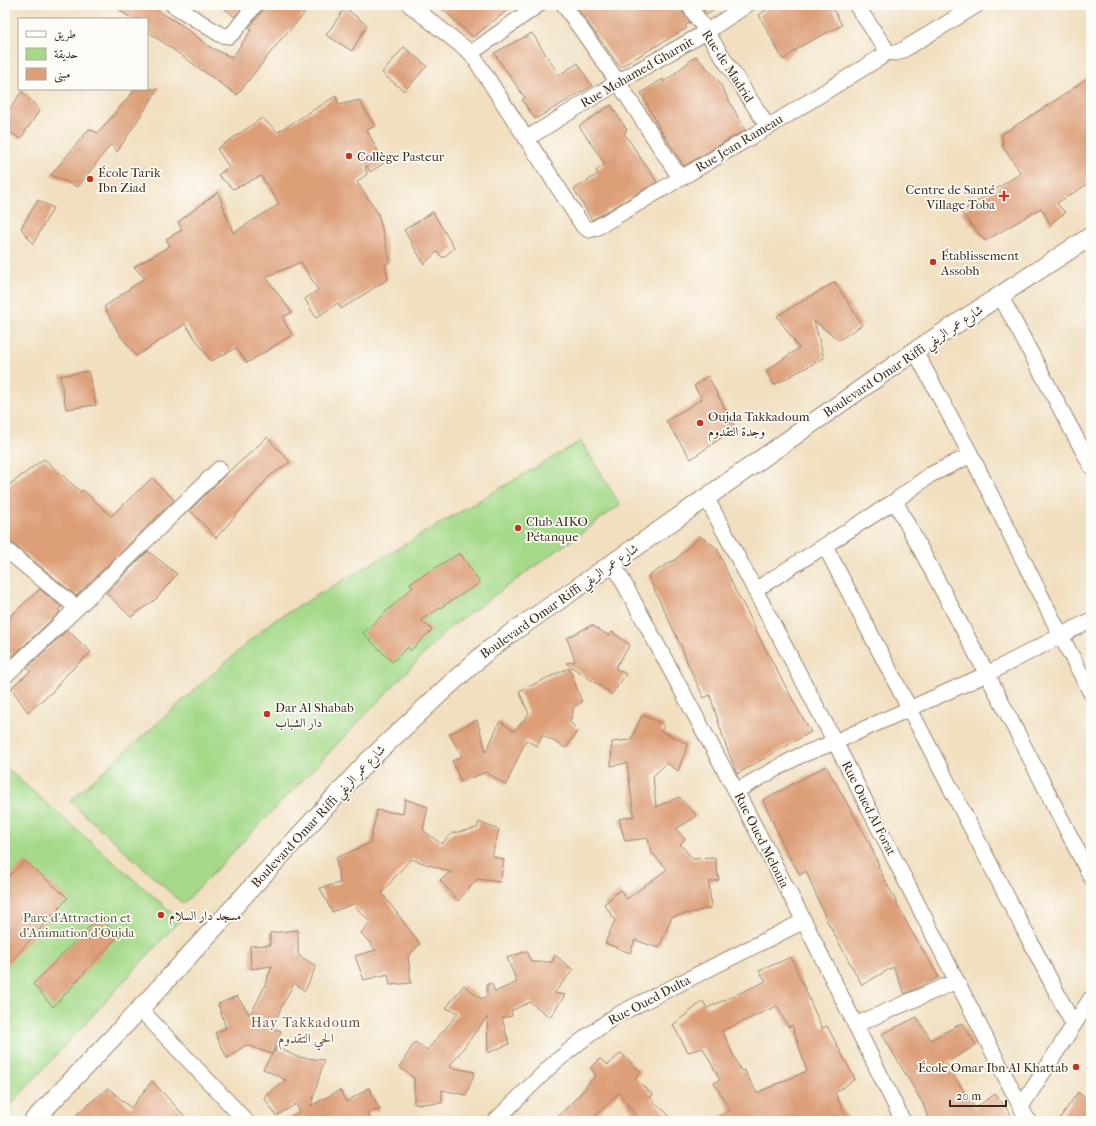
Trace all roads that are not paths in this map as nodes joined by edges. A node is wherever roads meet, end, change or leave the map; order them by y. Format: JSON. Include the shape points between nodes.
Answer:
{"nodes":[{"id":1,"x":173,"y":5,"type":"edge"},
{"id":2,"x":255,"y":5,"type":"edge"},
{"id":3,"x":410,"y":5,"type":"edge"},
{"id":4,"x":538,"y":5,"type":"edge"},
{"id":5,"x":564,"y":5,"type":"edge"},
{"id":6,"x":689,"y":5,"type":"edge"},
{"id":7,"x":747,"y":5,"type":"edge"},
{"id":8,"x":856,"y":5,"type":"edge"},
{"id":9,"x":977,"y":5,"type":"edge"},
{"id":10,"x":706,"y":32,"type":"junction"},
{"id":11,"x":887,"y":52,"type":"junction"},
{"id":12,"x":471,"y":53,"type":"junction"},
{"id":13,"x":618,"y":82,"type":"junction"},
{"id":14,"x":768,"y":127,"type":"junction"},
{"id":15,"x":526,"y":139,"type":"junction"},
{"id":16,"x":680,"y":178,"type":"junction"},
{"id":17,"x":1091,"y":236,"type":"edge"},
{"id":18,"x":1000,"y":295,"type":"junction"},
{"id":19,"x":915,"y":351,"type":"junction"},
{"id":20,"x":971,"y":455,"type":"junction"},
{"id":21,"x":1091,"y":466,"type":"edge"},
{"id":22,"x":219,"y":469,"type":"dead end"},
{"id":23,"x":706,"y":497,"type":"junction"},
{"id":24,"x":895,"y":501,"type":"junction"},
{"id":25,"x":825,"y":546,"type":"junction"},
{"id":26,"x":5,"y":549,"type":"edge"},
{"id":27,"x":613,"y":564,"type":"junction"},
{"id":28,"x":755,"y":590,"type":"junction"},
{"id":29,"x":77,"y":608,"type":"junction"},
{"id":30,"x":1091,"y":620,"type":"edge"},
{"id":31,"x":1062,"y":636,"type":"junction"},
{"id":32,"x":987,"y":674,"type":"junction"},
{"id":33,"x":5,"y":676,"type":"edge"},
{"id":34,"x":1091,"y":693,"type":"edge"},
{"id":35,"x":910,"y":709,"type":"junction"},
{"id":36,"x":835,"y":742,"type":"junction"},
{"id":37,"x":736,"y":791,"type":"junction"},
{"id":38,"x":1091,"y":877,"type":"edge"},
{"id":39,"x":804,"y":921,"type":"junction"},
{"id":40,"x":957,"y":981,"type":"junction"},
{"id":41,"x":1091,"y":998,"type":"edge"},
{"id":42,"x":140,"y":1009,"type":"junction"},
{"id":43,"x":1073,"y":1024,"type":"junction"},
{"id":44,"x":855,"y":1025,"type":"junction"},
{"id":45,"x":1021,"y":1107,"type":"junction"},
{"id":46,"x":33,"y":1121,"type":"edge"},
{"id":47,"x":246,"y":1121,"type":"edge"},
{"id":48,"x":495,"y":1121,"type":"edge"},
{"id":49,"x":903,"y":1121,"type":"edge"},
{"id":50,"x":1028,"y":1121,"type":"edge"}],
"edges":[{"from":1,"to":2,"type":"street","via":[[222,35],[229,36]]},
{"from":3,"to":12,"type":"street"},
{"from":4,"to":12,"type":"street"},
{"from":5,"to":13,"type":"street"},
{"from":6,"to":10,"type":"street","name":"Rue de Madrid"},
{"from":7,"to":10,"type":"street","name":"Rue Mohamed Gharnit"},
{"from":8,"to":11,"type":"street"},
{"from":9,"to":11,"type":"street","via":[[902,50],[896,53]]},
{"from":10,"to":13,"type":"street","name":"Rue Mohamed Gharnit"},
{"from":10,"to":14,"type":"street","name":"Rue de Madrid"},
{"from":11,"to":14,"type":"street","name":"Rue Jean Rameau"},
{"from":12,"to":15,"type":"street"},
{"from":13,"to":15,"type":"street","name":"Rue Mohamed Gharnit"},
{"from":13,"to":16,"type":"street"},
{"from":14,"to":16,"type":"street","name":"Rue Jean Rameau"},
{"from":15,"to":16,"type":"street","name":"Rue Jean Rameau","via":[[589,230]]},
{"from":17,"to":18,"type":"street","name":"Boulevard Omar Riffi شارع عمر الريفي"},
{"from":18,"to":19,"type":"street","name":"Boulevard Omar Riffi شارع عمر الريفي"},
{"from":18,"to":21,"type":"street"},
{"from":19,"to":20,"type":"street"},
{"from":19,"to":23,"type":"street","name":"Boulevard Omar Riffi شارع عمر الريفي"},
{"from":20,"to":24,"type":"street","via":[[930,475]]},
{"from":20,"to":31,"type":"street"},
{"from":22,"to":29,"type":"street"},
{"from":23,"to":27,"type":"street","name":"Boulevard Omar Riffi شارع عمر الريفي"},
{"from":23,"to":28,"type":"street","name":"Rue Oued Al Forat"},
{"from":24,"to":25,"type":"street"},
{"from":24,"to":32,"type":"street"},
{"from":25,"to":28,"type":"street"},
{"from":25,"to":35,"type":"street"},
{"from":26,"to":29,"type":"street"},
{"from":27,"to":37,"type":"street","name":"Rue Oued Melouia"},
{"from":27,"to":42,"type":"street","name":"Boulevard Omar Riffi شارع عمر الريفي","via":[[532,617],[485,653],[388,742]]},
{"from":28,"to":36,"type":"street","name":"Rue Oued Al Forat"},
{"from":29,"to":33,"type":"street"},
{"from":30,"to":31,"type":"street"},
{"from":31,"to":32,"type":"street"},
{"from":31,"to":34,"type":"street"},
{"from":32,"to":35,"type":"street"},
{"from":32,"to":38,"type":"street"},
{"from":35,"to":36,"type":"street"},
{"from":35,"to":43,"type":"street"},
{"from":36,"to":37,"type":"street","via":[[799,756]]},
{"from":36,"to":40,"type":"street","name":"Rue Oued Al Forat"},
{"from":37,"to":39,"type":"street","name":"Rue Oued Melouia"},
{"from":39,"to":44,"type":"street","name":"Rue Oued Melouia"},
{"from":39,"to":48,"type":"street","name":"Rue Oued Dulta","via":[[615,1016],[553,1064]]},
{"from":40,"to":44,"type":"street"},
{"from":40,"to":45,"type":"street","name":"Rue Oued Al Forat"},
{"from":41,"to":43,"type":"street"},
{"from":42,"to":46,"type":"street","name":"Boulevard Omar Riffi شارع عمر الريفي"},
{"from":42,"to":47,"type":"street"},
{"from":43,"to":45,"type":"street"},
{"from":44,"to":49,"type":"street","name":"Rue Oued Melouia"},
{"from":45,"to":50,"type":"street","name":"Rue Oued Al Forat"}]}
